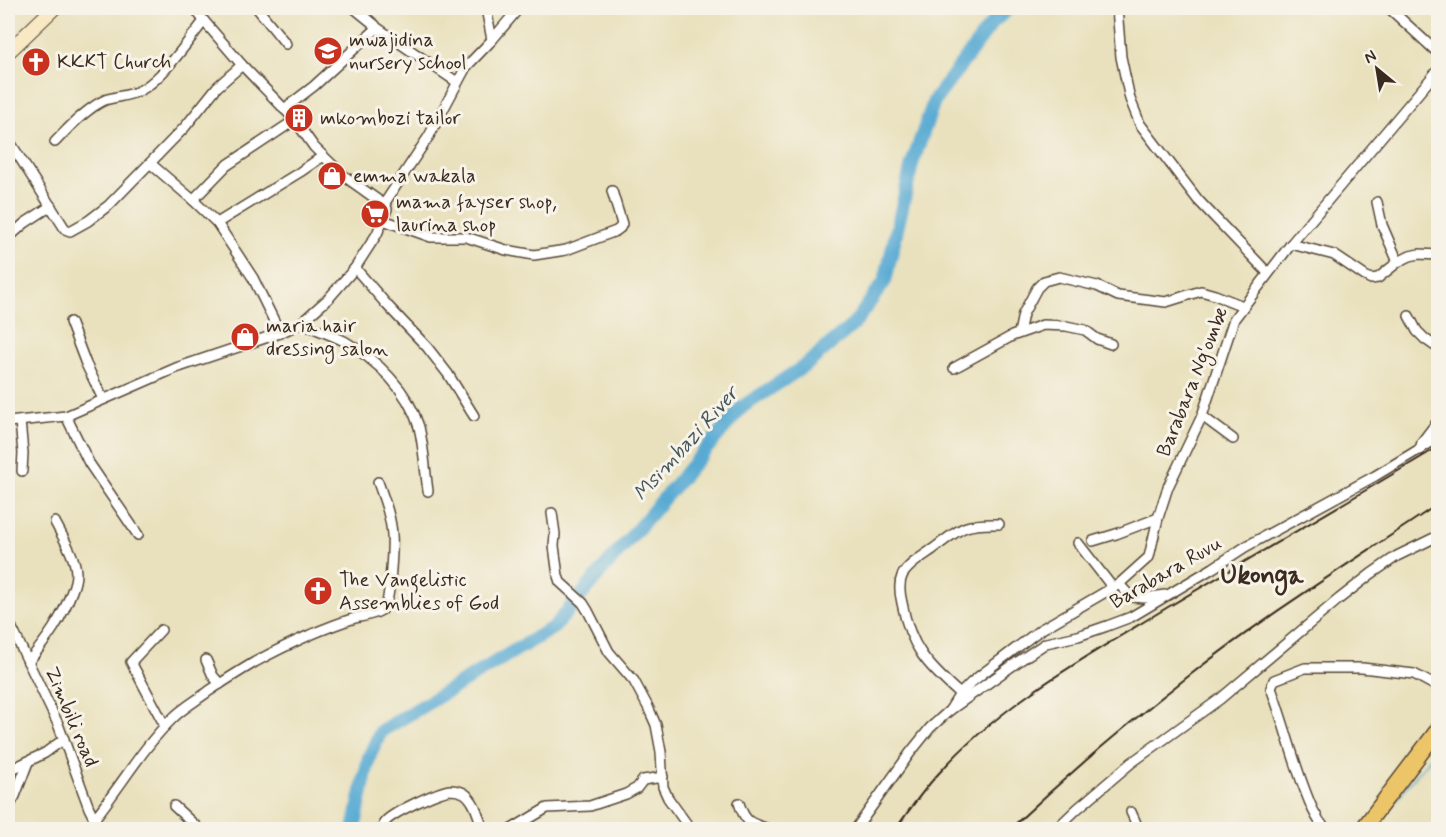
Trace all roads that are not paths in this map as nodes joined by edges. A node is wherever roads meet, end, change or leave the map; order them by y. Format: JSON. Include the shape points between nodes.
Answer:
{"nodes":[{"id":1,"x":54,"y":8,"type":"edge"},
{"id":2,"x":195,"y":8,"type":"edge"},
{"id":3,"x":257,"y":8,"type":"edge"},
{"id":4,"x":354,"y":8,"type":"edge"},
{"id":5,"x":486,"y":8,"type":"edge"},
{"id":6,"x":519,"y":8,"type":"edge"},
{"id":7,"x":1117,"y":8,"type":"edge"},
{"id":8,"x":1389,"y":8,"type":"edge"},
{"id":9,"x":204,"y":21,"type":"junction"},
{"id":10,"x":376,"y":27,"type":"junction"},
{"id":11,"x":492,"y":40,"type":"junction"},
{"id":12,"x":286,"y":44,"type":"dead end"},
{"id":13,"x":8,"y":52,"type":"edge"},
{"id":14,"x":1438,"y":53,"type":"edge"},
{"id":15,"x":242,"y":65,"type":"junction"},
{"id":16,"x":1438,"y":70,"type":"edge"},
{"id":17,"x":457,"y":82,"type":"junction"},
{"id":18,"x":285,"y":109,"type":"junction"},
{"id":19,"x":295,"y":120,"type":"junction"},
{"id":20,"x":8,"y":139,"type":"edge"},
{"id":21,"x":55,"y":142,"type":"dead end"},
{"id":22,"x":323,"y":156,"type":"junction"},
{"id":23,"x":151,"y":164,"type":"junction"},
{"id":24,"x":612,"y":191,"type":"dead end"},
{"id":25,"x":193,"y":200,"type":"junction"},
{"id":26,"x":1377,"y":202,"type":"dead end"},
{"id":27,"x":384,"y":204,"type":"junction"},
{"id":28,"x":51,"y":206,"type":"junction"},
{"id":29,"x":383,"y":220,"type":"junction"},
{"id":30,"x":217,"y":223,"type":"junction"},
{"id":31,"x":8,"y":238,"type":"edge"},
{"id":32,"x":1291,"y":244,"type":"junction"},
{"id":33,"x":1438,"y":255,"type":"edge"},
{"id":34,"x":1398,"y":262,"type":"junction"},
{"id":35,"x":355,"y":268,"type":"junction"},
{"id":36,"x":1268,"y":273,"type":"junction"},
{"id":37,"x":1243,"y":306,"type":"junction"},
{"id":38,"x":1408,"y":316,"type":"dead end"},
{"id":39,"x":70,"y":322,"type":"dead end"},
{"id":40,"x":301,"y":323,"type":"junction"},
{"id":41,"x":280,"y":333,"type":"junction"},
{"id":42,"x":1019,"y":333,"type":"junction"},
{"id":43,"x":1111,"y":344,"type":"dead end"},
{"id":44,"x":1438,"y":348,"type":"edge"},
{"id":45,"x":954,"y":368,"type":"dead end"},
{"id":46,"x":104,"y":399,"type":"junction"},
{"id":47,"x":66,"y":416,"type":"junction"},
{"id":48,"x":474,"y":416,"type":"dead end"},
{"id":49,"x":1202,"y":416,"type":"junction"},
{"id":50,"x":20,"y":421,"type":"junction"},
{"id":51,"x":1438,"y":421,"type":"edge"},
{"id":52,"x":8,"y":422,"type":"edge"},
{"id":53,"x":1438,"y":438,"type":"edge"},
{"id":54,"x":1233,"y":440,"type":"dead end"},
{"id":55,"x":1420,"y":450,"type":"junction"},
{"id":56,"x":22,"y":471,"type":"dead end"},
{"id":57,"x":378,"y":482,"type":"dead end"},
{"id":58,"x":428,"y":492,"type":"dead end"},
{"id":59,"x":552,"y":513,"type":"dead end"},
{"id":60,"x":1158,"y":518,"type":"junction"},
{"id":61,"x":55,"y":522,"type":"dead end"},
{"id":62,"x":999,"y":524,"type":"dead end"},
{"id":63,"x":138,"y":535,"type":"dead end"},
{"id":64,"x":1438,"y":536,"type":"edge"},
{"id":65,"x":1093,"y":541,"type":"dead end"},
{"id":66,"x":1078,"y":543,"type":"dead end"},
{"id":67,"x":1116,"y":586,"type":"junction"},
{"id":68,"x":1169,"y":594,"type":"junction"},
{"id":69,"x":8,"y":620,"type":"edge"},
{"id":70,"x":161,"y":630,"type":"dead end"},
{"id":71,"x":206,"y":660,"type":"dead end"},
{"id":72,"x":28,"y":662,"type":"junction"},
{"id":73,"x":220,"y":684,"type":"junction"},
{"id":74,"x":1438,"y":687,"type":"edge"},
{"id":75,"x":960,"y":694,"type":"junction"},
{"id":76,"x":950,"y":710,"type":"junction"},
{"id":77,"x":165,"y":726,"type":"junction"},
{"id":78,"x":1437,"y":737,"type":"edge"},
{"id":79,"x":64,"y":739,"type":"junction"},
{"id":80,"x":28,"y":762,"type":"junction"},
{"id":81,"x":8,"y":771,"type":"edge"},
{"id":82,"x":663,"y":777,"type":"junction"},
{"id":83,"x":739,"y":803,"type":"dead end"},
{"id":84,"x":174,"y":806,"type":"dead end"},
{"id":85,"x":8,"y":807,"type":"edge"},
{"id":86,"x":1131,"y":812,"type":"dead end"},
{"id":87,"x":94,"y":819,"type":"junction"},
{"id":88,"x":100,"y":830,"type":"edge"},
{"id":89,"x":200,"y":830,"type":"edge"},
{"id":90,"x":383,"y":830,"type":"edge"},
{"id":91,"x":483,"y":830,"type":"edge"},
{"id":92,"x":510,"y":830,"type":"edge"},
{"id":93,"x":691,"y":830,"type":"edge"},
{"id":94,"x":770,"y":830,"type":"edge"},
{"id":95,"x":855,"y":830,"type":"edge"},
{"id":96,"x":1055,"y":830,"type":"edge"},
{"id":97,"x":1139,"y":830,"type":"edge"},
{"id":98,"x":1326,"y":830,"type":"edge"},
{"id":99,"x":1362,"y":830,"type":"edge"}],
"edges":[{"from":1,"to":13,"type":"street"},
{"from":2,"to":9,"type":"street"},
{"from":3,"to":12,"type":"street"},
{"from":4,"to":10,"type":"street"},
{"from":5,"to":11,"type":"street"},
{"from":6,"to":11,"type":"street"},
{"from":7,"to":36,"type":"street","via":[[1121,57],[1140,124],[1198,200]]},
{"from":8,"to":14,"type":"street"},
{"from":9,"to":15,"type":"street"},
{"from":9,"to":21,"type":"street","via":[[158,78],[134,94],[102,101]]},
{"from":10,"to":17,"type":"street"},
{"from":10,"to":18,"type":"street"},
{"from":11,"to":17,"type":"street"},
{"from":15,"to":18,"type":"street"},
{"from":15,"to":23,"type":"street"},
{"from":16,"to":32,"type":"street","name":"Barabara Ng'ombe"},
{"from":17,"to":27,"type":"street","via":[[429,136]]},
{"from":18,"to":19,"type":"street"},
{"from":19,"to":22,"type":"street"},
{"from":19,"to":25,"type":"street","via":[[226,166]]},
{"from":20,"to":28,"type":"street"},
{"from":22,"to":27,"type":"street"},
{"from":22,"to":30,"type":"street"},
{"from":23,"to":25,"type":"street"},
{"from":23,"to":28,"type":"street","via":[[109,205],[70,231]]},
{"from":24,"to":29,"type":"street","via":[[620,228],[566,250],[545,254],[523,254],[466,237],[431,237]]},
{"from":25,"to":30,"type":"street"},
{"from":26,"to":34,"type":"street"},
{"from":27,"to":29,"type":"street","via":[[387,209]]},
{"from":28,"to":31,"type":"street"},
{"from":29,"to":35,"type":"street"},
{"from":30,"to":41,"type":"street","via":[[253,279]]},
{"from":32,"to":34,"type":"street","via":[[1334,255],[1371,279]]},
{"from":32,"to":36,"type":"street","name":"Barabara Ng'ombe"},
{"from":33,"to":34,"type":"street","via":[[1419,254]]},
{"from":35,"to":40,"type":"street"},
{"from":35,"to":48,"type":"street","via":[[427,347]]},
{"from":36,"to":37,"type":"street","name":"Barabara Ng'ombe"},
{"from":37,"to":42,"type":"street","via":[[1201,291],[1166,302],[1118,296],[1097,286],[1059,277],[1044,281],[1037,288],[1023,314]]},
{"from":37,"to":49,"type":"street","name":"Barabara Ng'ombe","via":[[1234,319]]},
{"from":38,"to":44,"type":"street","via":[[1417,331]]},
{"from":39,"to":46,"type":"street"},
{"from":40,"to":41,"type":"street"},
{"from":40,"to":58,"type":"street","via":[[344,341],[373,361],[403,394],[419,427]]},
{"from":41,"to":46,"type":"street","via":[[176,368]]},
{"from":42,"to":43,"type":"street","via":[[1043,325],[1066,326],[1085,330]]},
{"from":42,"to":45,"type":"street"},
{"from":46,"to":47,"type":"street"},
{"from":47,"to":50,"type":"street"},
{"from":47,"to":63,"type":"street","via":[[89,463]]},
{"from":49,"to":54,"type":"street"},
{"from":49,"to":60,"type":"street","name":"Barabara Ng'ombe","via":[[1168,487]]},
{"from":50,"to":52,"type":"street"},
{"from":50,"to":56,"type":"street"},
{"from":51,"to":55,"type":"street"},
{"from":53,"to":55,"type":"street","name":"Barabara Ruvu"},
{"from":55,"to":68,"type":"street","name":"Barabara Ruvu"},
{"from":57,"to":73,"type":"street","via":[[392,535],[384,608],[297,640]]},
{"from":59,"to":82,"type":"street","via":[[560,582],[583,603],[609,652],[634,681],[648,706],[656,724]]},
{"from":60,"to":65,"type":"street"},
{"from":60,"to":67,"type":"street","name":"Barabara Ng'ombe","via":[[1149,557]]},
{"from":61,"to":72,"type":"street","via":[[73,559],[75,584],[65,611]]},
{"from":62,"to":75,"type":"street","via":[[965,526],[902,575],[904,612],[914,642],[937,674]]},
{"from":64,"to":96,"type":"street","via":[[1371,574],[1220,699],[1131,763]]},
{"from":66,"to":67,"type":"street"},
{"from":67,"to":68,"type":"street","via":[[1131,597]]},
{"from":67,"to":75,"type":"street","name":"Barabara Ng'ombe","via":[[1040,630]]},
{"from":68,"to":76,"type":"street","name":"Barabara Ruvu","via":[[1131,617],[1046,643]]},
{"from":69,"to":72,"type":"street","name":"Zimbili road"},
{"from":70,"to":77,"type":"street","via":[[131,662]]},
{"from":71,"to":73,"type":"street"},
{"from":72,"to":79,"type":"street","name":"Zimbili road"},
{"from":73,"to":77,"type":"street"},
{"from":74,"to":98,"type":"street","via":[[1414,674],[1362,668],[1305,668],[1274,680],[1271,688],[1297,770],[1313,811]]},
{"from":75,"to":76,"type":"street","name":"Barabara Ng'ombe"},
{"from":76,"to":95,"type":"street","name":"Barabara Ruvu","via":[[910,753]]},
{"from":77,"to":87,"type":"street"},
{"from":78,"to":99,"type":"main road"},
{"from":79,"to":80,"type":"street"},
{"from":79,"to":87,"type":"street","name":"Zimbili road"},
{"from":80,"to":81,"type":"street"},
{"from":80,"to":85,"type":"street"},
{"from":82,"to":92,"type":"street","via":[[643,780],[633,791],[590,806],[547,808]]},
{"from":82,"to":93,"type":"street","via":[[668,798]]},
{"from":83,"to":94,"type":"street","via":[[746,819]]},
{"from":84,"to":89,"type":"street"},
{"from":86,"to":97,"type":"street"},
{"from":87,"to":88,"type":"street","name":"Zimbili road"},
{"from":90,"to":91,"type":"street","via":[[392,815],[453,790],[468,796]]}]}
